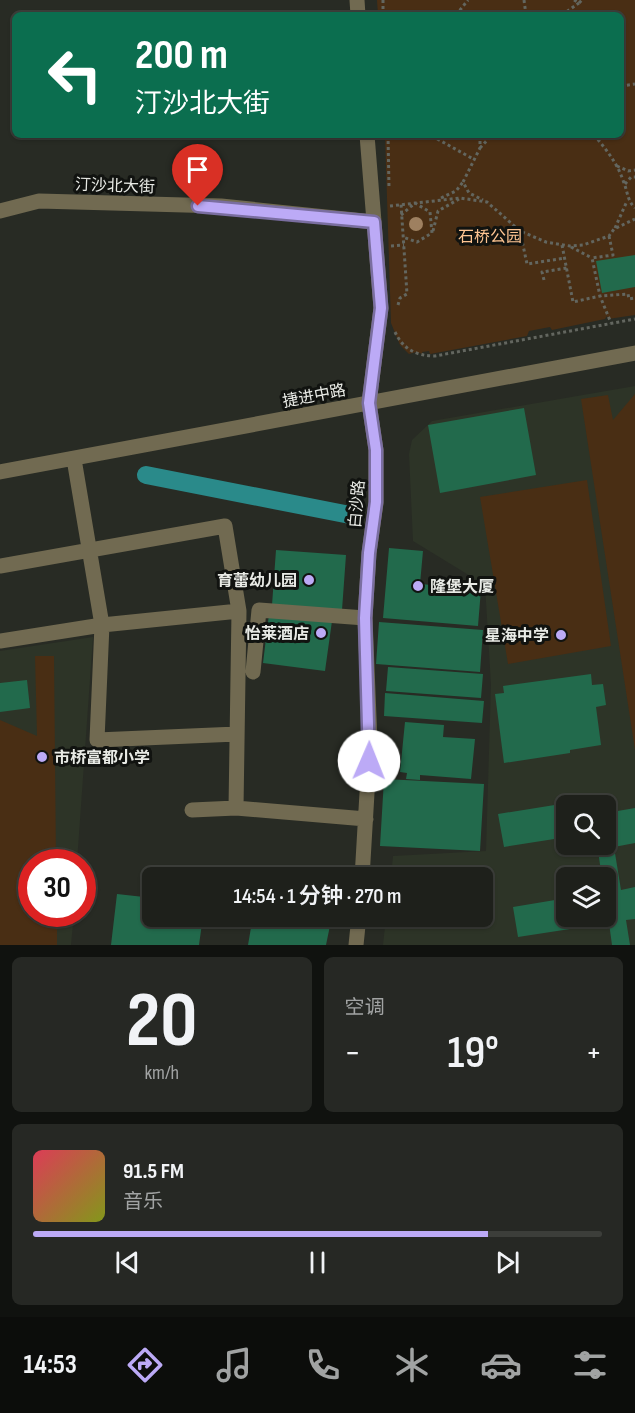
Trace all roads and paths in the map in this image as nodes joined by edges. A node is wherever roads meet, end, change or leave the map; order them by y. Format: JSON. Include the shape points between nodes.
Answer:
{"nodes":[{"id":1,"x":468,"y":0,"type":"edge"},
{"id":2,"x":574,"y":0,"type":"edge"},
{"id":3,"x":580,"y":1,"type":"edge"},
{"id":4,"x":458,"y":12,"type":"edge"},
{"id":5,"x":566,"y":12,"type":"edge"},
{"id":6,"x":367,"y":138,"type":"edge"},
{"id":7,"x":388,"y":138,"type":"edge"},
{"id":8,"x":435,"y":138,"type":"edge"},
{"id":9,"x":480,"y":138,"type":"edge"},
{"id":10,"x":489,"y":138,"type":"edge"},
{"id":11,"x":596,"y":138,"type":"edge"},
{"id":12,"x":480,"y":148,"type":"junction"},
{"id":13,"x":475,"y":160,"type":"junction"},
{"id":14,"x":617,"y":166,"type":"junction"},
{"id":15,"x":635,"y":170,"type":"edge"},
{"id":16,"x":635,"y":177,"type":"edge"},
{"id":17,"x":463,"y":182,"type":"junction"},
{"id":18,"x":625,"y":184,"type":"junction"},
{"id":19,"x":390,"y":194,"type":"dead end"},
{"id":20,"x":460,"y":198,"type":"junction"},
{"id":21,"x":438,"y":200,"type":"junction"},
{"id":22,"x":628,"y":200,"type":"junction"},
{"id":23,"x":487,"y":202,"type":"junction"},
{"id":24,"x":415,"y":203,"type":"junction"},
{"id":25,"x":401,"y":204,"type":"junction"},
{"id":26,"x":635,"y":208,"type":"edge"},
{"id":27,"x":0,"y":211,"type":"edge"},
{"id":28,"x":401,"y":215,"type":"junction"},
{"id":29,"x":390,"y":216,"type":"dead end"},
{"id":30,"x":635,"y":219,"type":"edge"},
{"id":31,"x":374,"y":222,"type":"junction"},
{"id":32,"x":614,"y":229,"type":"junction"},
{"id":33,"x":520,"y":231,"type":"junction"},
{"id":34,"x":432,"y":234,"type":"junction"},
{"id":35,"x":391,"y":236,"type":"dead end"},
{"id":36,"x":609,"y":236,"type":"junction"},
{"id":37,"x":403,"y":237,"type":"junction"},
{"id":38,"x":404,"y":245,"type":"junction"},
{"id":39,"x":392,"y":246,"type":"junction"},
{"id":40,"x":562,"y":246,"type":"junction"},
{"id":41,"x":570,"y":246,"type":"junction"},
{"id":42,"x":392,"y":256,"type":"dead end"},
{"id":43,"x":565,"y":258,"type":"junction"},
{"id":44,"x":592,"y":258,"type":"junction"},
{"id":45,"x":567,"y":268,"type":"junction"},
{"id":46,"x":544,"y":280,"type":"dead end"},
{"id":47,"x":600,"y":296,"type":"junction"},
{"id":48,"x":393,"y":298,"type":"dead end"},
{"id":49,"x":635,"y":298,"type":"edge"},
{"id":50,"x":635,"y":319,"type":"edge"},
{"id":51,"x":611,"y":323,"type":"junction"},
{"id":52,"x":395,"y":326,"type":"dead end"},
{"id":53,"x":635,"y":353,"type":"edge"},
{"id":54,"x":369,"y":403,"type":"junction"},
{"id":55,"x":74,"y":459,"type":"junction"},
{"id":56,"x":0,"y":472,"type":"edge"},
{"id":57,"x":90,"y":550,"type":"junction"},
{"id":58,"x":0,"y":566,"type":"edge"},
{"id":59,"x":239,"y":611,"type":"junction"},
{"id":60,"x":365,"y":618,"type":"junction"},
{"id":61,"x":102,"y":625,"type":"junction"},
{"id":62,"x":0,"y":641,"type":"edge"},
{"id":63,"x":253,"y":672,"type":"dead end"},
{"id":64,"x":237,"y":734,"type":"junction"},
{"id":65,"x":236,"y":808,"type":"junction"},
{"id":66,"x":192,"y":810,"type":"dead end"},
{"id":67,"x":366,"y":819,"type":"junction"},
{"id":68,"x":363,"y":867,"type":"edge"},
{"id":69,"x":358,"y":927,"type":"edge"},
{"id":70,"x":356,"y":945,"type":"edge"}],
"edges":[{"from":1,"to":4,"type":"path"},
{"from":2,"to":3,"type":"path"},
{"from":3,"to":5,"type":"path"},
{"from":6,"to":31,"type":"street","name":"白沙路"},
{"from":7,"to":19,"type":"path"},
{"from":8,"to":13,"type":"path"},
{"from":9,"to":12,"type":"path"},
{"from":10,"to":12,"type":"path"},
{"from":11,"to":14,"type":"path"},
{"from":12,"to":13,"type":"path"},
{"from":13,"to":17,"type":"path"},
{"from":14,"to":15,"type":"path"},
{"from":14,"to":18,"type":"path"},
{"from":16,"to":18,"type":"path"},
{"from":17,"to":21,"type":"path","via":[[456,191]]},
{"from":17,"to":23,"type":"path","via":[[469,193]]},
{"from":18,"to":22,"type":"path"},
{"from":20,"to":21,"type":"path"},
{"from":20,"to":23,"type":"path"},
{"from":20,"to":34,"type":"path","via":[[438,211]]},
{"from":21,"to":24,"type":"path"},
{"from":22,"to":26,"type":"path"},
{"from":22,"to":32,"type":"path"},
{"from":23,"to":33,"type":"path"},
{"from":24,"to":25,"type":"path"},
{"from":24,"to":28,"type":"path"},
{"from":24,"to":34,"type":"path","via":[[430,212]]},
{"from":25,"to":28,"type":"path"},
{"from":25,"to":29,"type":"path","via":[[390,206]]},
{"from":27,"to":31,"type":"street","name":"汀沙北大街","via":[[39,201],[187,205]]},
{"from":28,"to":37,"type":"path"},
{"from":30,"to":32,"type":"path"},
{"from":31,"to":54,"type":"street","name":"白沙路","via":[[381,308]]},
{"from":32,"to":36,"type":"path"},
{"from":33,"to":40,"type":"path"},
{"from":33,"to":43,"type":"path","via":[[527,264]]},
{"from":34,"to":37,"type":"path","via":[[417,242]]},
{"from":35,"to":39,"type":"path"},
{"from":36,"to":41,"type":"path"},
{"from":36,"to":44,"type":"path","via":[[613,255]]},
{"from":37,"to":38,"type":"path"},
{"from":38,"to":39,"type":"path"},
{"from":38,"to":48,"type":"path","via":[[407,294],[394,310]]},
{"from":39,"to":42,"type":"path"},
{"from":40,"to":41,"type":"path"},
{"from":40,"to":43,"type":"path"},
{"from":41,"to":44,"type":"path"},
{"from":43,"to":45,"type":"path"},
{"from":44,"to":47,"type":"path"},
{"from":45,"to":46,"type":"path","via":[[542,272]]},
{"from":45,"to":47,"type":"path","via":[[573,302]]},
{"from":47,"to":49,"type":"path","via":[[628,294],[629,299]]},
{"from":47,"to":51,"type":"path"},
{"from":50,"to":51,"type":"path"},
{"from":51,"to":52,"type":"path","via":[[428,356],[402,345]]},
{"from":53,"to":54,"type":"street","name":"捷进中路"},
{"from":54,"to":55,"type":"street","name":"捷进中路"},
{"from":54,"to":60,"type":"street","name":"白沙路","via":[[376,450],[376,502]]},
{"from":55,"to":56,"type":"street","name":"捷进中路"},
{"from":55,"to":57,"type":"street"},
{"from":57,"to":58,"type":"street"},
{"from":57,"to":59,"type":"street","via":[[225,526]]},
{"from":57,"to":61,"type":"street"},
{"from":59,"to":61,"type":"street"},
{"from":59,"to":64,"type":"street"},
{"from":60,"to":63,"type":"street","via":[[259,610]]},
{"from":60,"to":67,"type":"street","name":"白沙路","via":[[370,742]]},
{"from":61,"to":62,"type":"street"},
{"from":61,"to":64,"type":"street","via":[[97,740]]},
{"from":64,"to":65,"type":"street"},
{"from":65,"to":66,"type":"street"},
{"from":65,"to":67,"type":"street"},
{"from":67,"to":68,"type":"street","name":"白沙路"},
{"from":69,"to":70,"type":"street"}]}
